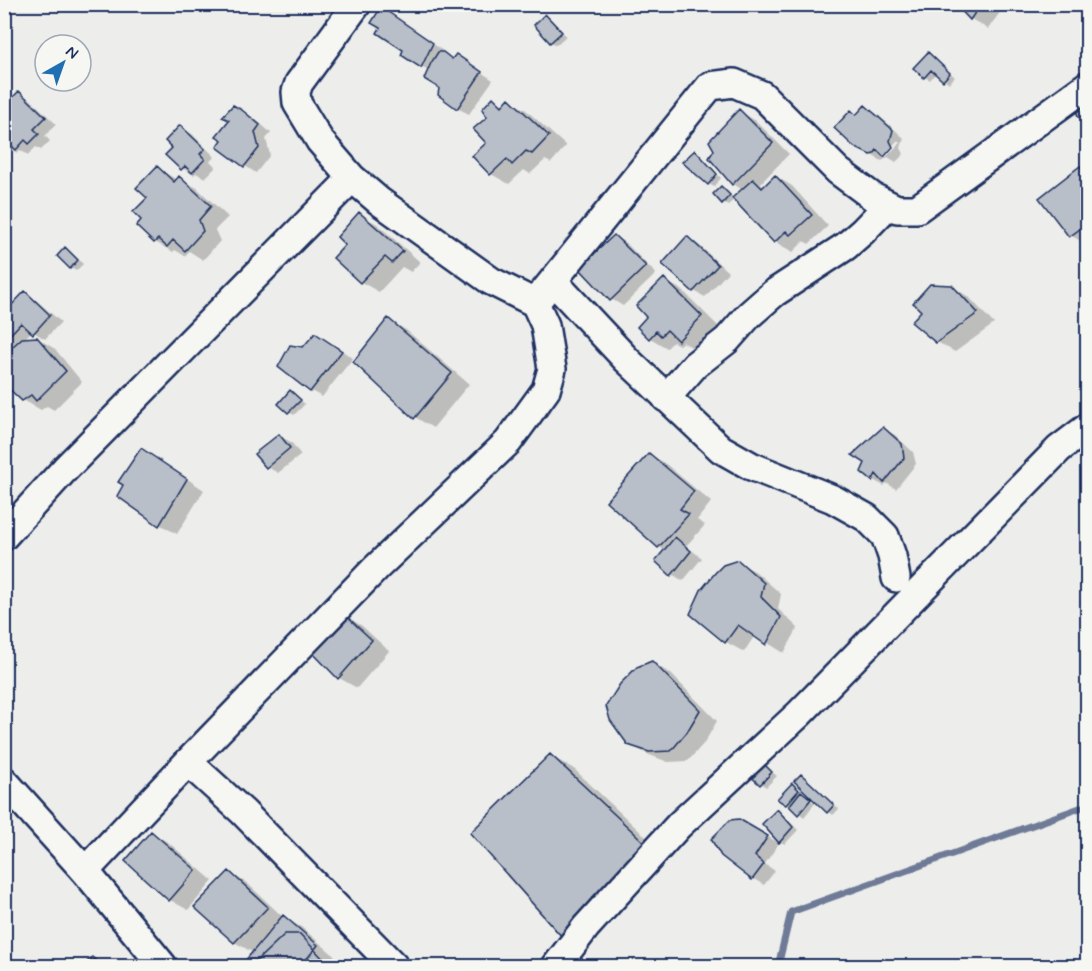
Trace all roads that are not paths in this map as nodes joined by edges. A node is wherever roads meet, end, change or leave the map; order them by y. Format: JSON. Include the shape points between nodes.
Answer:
{"nodes":[{"id":1,"x":357,"y":4,"type":"edge"},
{"id":2,"x":1088,"y":85,"type":"edge"},
{"id":3,"x":352,"y":178,"type":"junction"},
{"id":4,"x":888,"y":205,"type":"junction"},
{"id":5,"x":553,"y":280,"type":"junction"},
{"id":6,"x":535,"y":303,"type":"junction"},
{"id":7,"x":666,"y":398,"type":"junction"},
{"id":8,"x":1088,"y":427,"type":"edge"},
{"id":9,"x":4,"y":536,"type":"edge"},
{"id":10,"x":896,"y":578,"type":"dead end"},
{"id":11,"x":188,"y":762,"type":"junction"},
{"id":12,"x":4,"y":782,"type":"edge"},
{"id":13,"x":85,"y":871,"type":"junction"},
{"id":14,"x":163,"y":966,"type":"edge"},
{"id":15,"x":394,"y":966,"type":"edge"},
{"id":16,"x":556,"y":966,"type":"edge"}],
"edges":[{"from":1,"to":3,"type":"street","via":[[299,82],[296,92],[297,103],[321,141]]},
{"from":2,"to":4,"type":"street","via":[[917,209]]},
{"from":3,"to":6,"type":"street","via":[[490,281]]},
{"from":3,"to":9,"type":"street"},
{"from":4,"to":5,"type":"street","via":[[838,171],[762,95],[734,83],[710,86]]},
{"from":4,"to":7,"type":"street","via":[[846,246],[774,293],[727,340],[694,365]]},
{"from":5,"to":6,"type":"street"},
{"from":5,"to":7,"type":"street"},
{"from":6,"to":11,"type":"street","via":[[545,325],[552,369],[546,390],[508,442],[376,568]]},
{"from":7,"to":10,"type":"street","via":[[721,449],[867,518],[885,536]]},
{"from":8,"to":16,"type":"street","via":[[1059,449],[799,714],[679,825],[586,927]]},
{"from":11,"to":13,"type":"street"},
{"from":11,"to":15,"type":"street","via":[[243,812]]},
{"from":12,"to":13,"type":"street"},
{"from":13,"to":14,"type":"street"}]}
